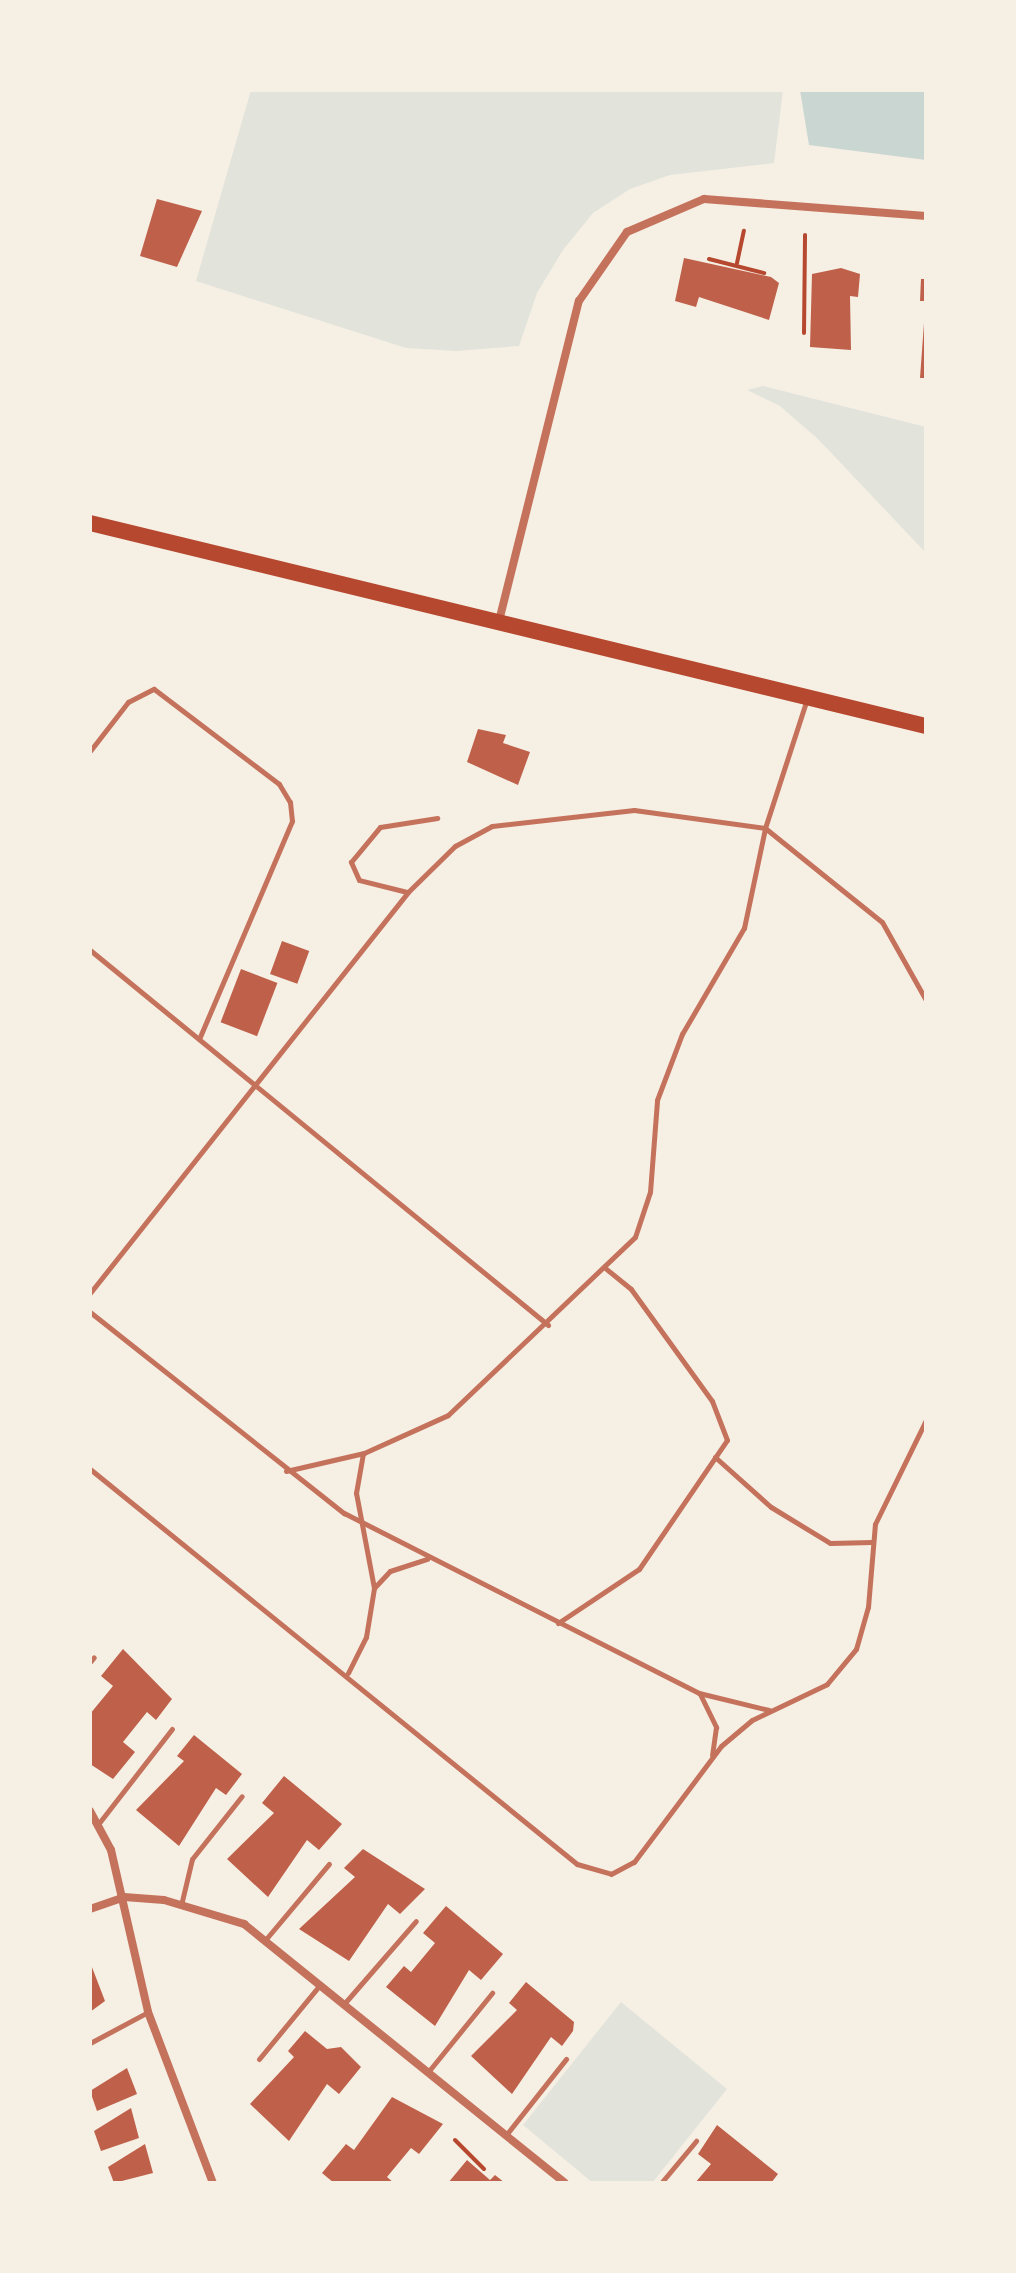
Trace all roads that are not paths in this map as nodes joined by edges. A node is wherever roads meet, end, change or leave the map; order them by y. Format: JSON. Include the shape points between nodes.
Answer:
{"nodes":[{"id":1,"x":926,"y":216,"type":"edge"},
{"id":2,"x":90,"y":523,"type":"edge"},
{"id":3,"x":499,"y":621,"type":"junction"},
{"id":4,"x":808,"y":697,"type":"junction"},
{"id":5,"x":926,"y":726,"type":"edge"},
{"id":6,"x":90,"y":751,"type":"edge"},
{"id":7,"x":437,"y":818,"type":"dead end"},
{"id":8,"x":765,"y":828,"type":"junction"},
{"id":9,"x":408,"y":892,"type":"junction"},
{"id":10,"x":90,"y":950,"type":"edge"},
{"id":11,"x":926,"y":1000,"type":"edge"},
{"id":12,"x":199,"y":1039,"type":"junction"},
{"id":13,"x":254,"y":1085,"type":"junction"},
{"id":14,"x":606,"y":1269,"type":"junction"},
{"id":15,"x":90,"y":1293,"type":"edge"},
{"id":16,"x":90,"y":1312,"type":"edge"},
{"id":17,"x":548,"y":1325,"type":"junction"},
{"id":18,"x":926,"y":1420,"type":"edge"},
{"id":19,"x":364,"y":1453,"type":"junction"},
{"id":20,"x":715,"y":1457,"type":"junction"},
{"id":21,"x":90,"y":1469,"type":"edge"},
{"id":22,"x":286,"y":1471,"type":"junction"},
{"id":23,"x":364,"y":1524,"type":"junction"},
{"id":24,"x":872,"y":1542,"type":"junction"},
{"id":25,"x":427,"y":1559,"type":"junction"},
{"id":26,"x":374,"y":1588,"type":"junction"},
{"id":27,"x":558,"y":1623,"type":"junction"},
{"id":28,"x":348,"y":1673,"type":"junction"},
{"id":29,"x":699,"y":1693,"type":"junction"},
{"id":30,"x":772,"y":1710,"type":"junction"},
{"id":31,"x":172,"y":1729,"type":"dead end"},
{"id":32,"x":712,"y":1756,"type":"junction"},
{"id":33,"x":242,"y":1796,"type":"dead end"},
{"id":34,"x":90,"y":1811,"type":"edge"},
{"id":35,"x":99,"y":1823,"type":"junction"},
{"id":36,"x":329,"y":1864,"type":"dead end"},
{"id":37,"x":124,"y":1897,"type":"junction"},
{"id":38,"x":182,"y":1901,"type":"junction"},
{"id":39,"x":90,"y":1909,"type":"edge"},
{"id":40,"x":416,"y":1921,"type":"dead end"},
{"id":41,"x":266,"y":1939,"type":"junction"},
{"id":42,"x":319,"y":1986,"type":"junction"},
{"id":43,"x":492,"y":1993,"type":"dead end"},
{"id":44,"x":343,"y":2006,"type":"junction"},
{"id":45,"x":148,"y":2012,"type":"junction"},
{"id":46,"x":90,"y":2043,"type":"edge"},
{"id":47,"x":259,"y":2059,"type":"dead end"},
{"id":48,"x":566,"y":2059,"type":"dead end"},
{"id":49,"x":427,"y":2073,"type":"junction"},
{"id":50,"x":506,"y":2135,"type":"junction"},
{"id":51,"x":696,"y":2141,"type":"dead end"},
{"id":52,"x":213,"y":2183,"type":"edge"},
{"id":53,"x":565,"y":2183,"type":"edge"},
{"id":54,"x":661,"y":2183,"type":"edge"}],
"edges":[{"from":1,"to":3,"type":"street","via":[[704,199],[627,232],[579,301]]},
{"from":2,"to":3,"type":"main road"},
{"from":3,"to":4,"type":"main road"},
{"from":4,"to":5,"type":"main road"},
{"from":4,"to":8,"type":"lane"},
{"from":6,"to":12,"type":"lane","via":[[128,702],[154,689],[279,784],[290,802],[292,821]]},
{"from":7,"to":9,"type":"lane","via":[[380,827],[351,862],[359,880],[378,890]]},
{"from":8,"to":9,"type":"lane","via":[[634,810],[510,821],[455,846]]},
{"from":8,"to":11,"type":"lane","via":[[882,922]]},
{"from":8,"to":14,"type":"lane","via":[[744,928],[682,1034],[660,1090],[643,1217]]},
{"from":9,"to":13,"type":"lane"},
{"from":10,"to":12,"type":"lane"},
{"from":12,"to":13,"type":"lane"},
{"from":13,"to":15,"type":"lane"},
{"from":13,"to":17,"type":"lane"},
{"from":14,"to":17,"type":"lane"},
{"from":14,"to":20,"type":"lane","via":[[631,1289],[712,1401],[727,1440]]},
{"from":16,"to":22,"type":"lane"},
{"from":17,"to":19,"type":"lane","via":[[448,1415]]},
{"from":18,"to":24,"type":"lane"},
{"from":19,"to":22,"type":"lane"},
{"from":19,"to":23,"type":"lane","via":[[356,1493]]},
{"from":20,"to":24,"type":"lane","via":[[771,1507],[830,1543]]},
{"from":20,"to":27,"type":"lane","via":[[639,1569]]},
{"from":21,"to":28,"type":"lane","via":[[308,1650]]},
{"from":22,"to":23,"type":"lane"},
{"from":23,"to":25,"type":"lane"},
{"from":23,"to":26,"type":"lane"},
{"from":24,"to":30,"type":"lane","via":[[868,1607],[856,1649],[827,1684]]},
{"from":25,"to":26,"type":"lane","via":[[390,1571]]},
{"from":25,"to":27,"type":"lane"},
{"from":26,"to":28,"type":"lane","via":[[366,1637]]},
{"from":27,"to":29,"type":"lane"},
{"from":28,"to":32,"type":"lane","via":[[600,1875],[634,1862]]},
{"from":29,"to":30,"type":"lane"},
{"from":29,"to":32,"type":"lane","via":[[716,1727]]},
{"from":30,"to":32,"type":"lane"},
{"from":31,"to":35,"type":"lane"},
{"from":33,"to":38,"type":"lane","via":[[192,1859]]},
{"from":34,"to":35,"type":"street"},
{"from":35,"to":37,"type":"street"},
{"from":36,"to":41,"type":"lane"},
{"from":37,"to":38,"type":"street"},
{"from":37,"to":39,"type":"street"},
{"from":37,"to":45,"type":"street"},
{"from":38,"to":41,"type":"street"},
{"from":40,"to":44,"type":"lane"},
{"from":41,"to":42,"type":"street"},
{"from":42,"to":44,"type":"street"},
{"from":42,"to":47,"type":"lane"},
{"from":43,"to":49,"type":"lane"},
{"from":44,"to":49,"type":"street"},
{"from":45,"to":46,"type":"lane"},
{"from":45,"to":52,"type":"street"},
{"from":48,"to":50,"type":"lane"},
{"from":49,"to":50,"type":"street"},
{"from":50,"to":53,"type":"street"},
{"from":51,"to":54,"type":"lane"}]}
